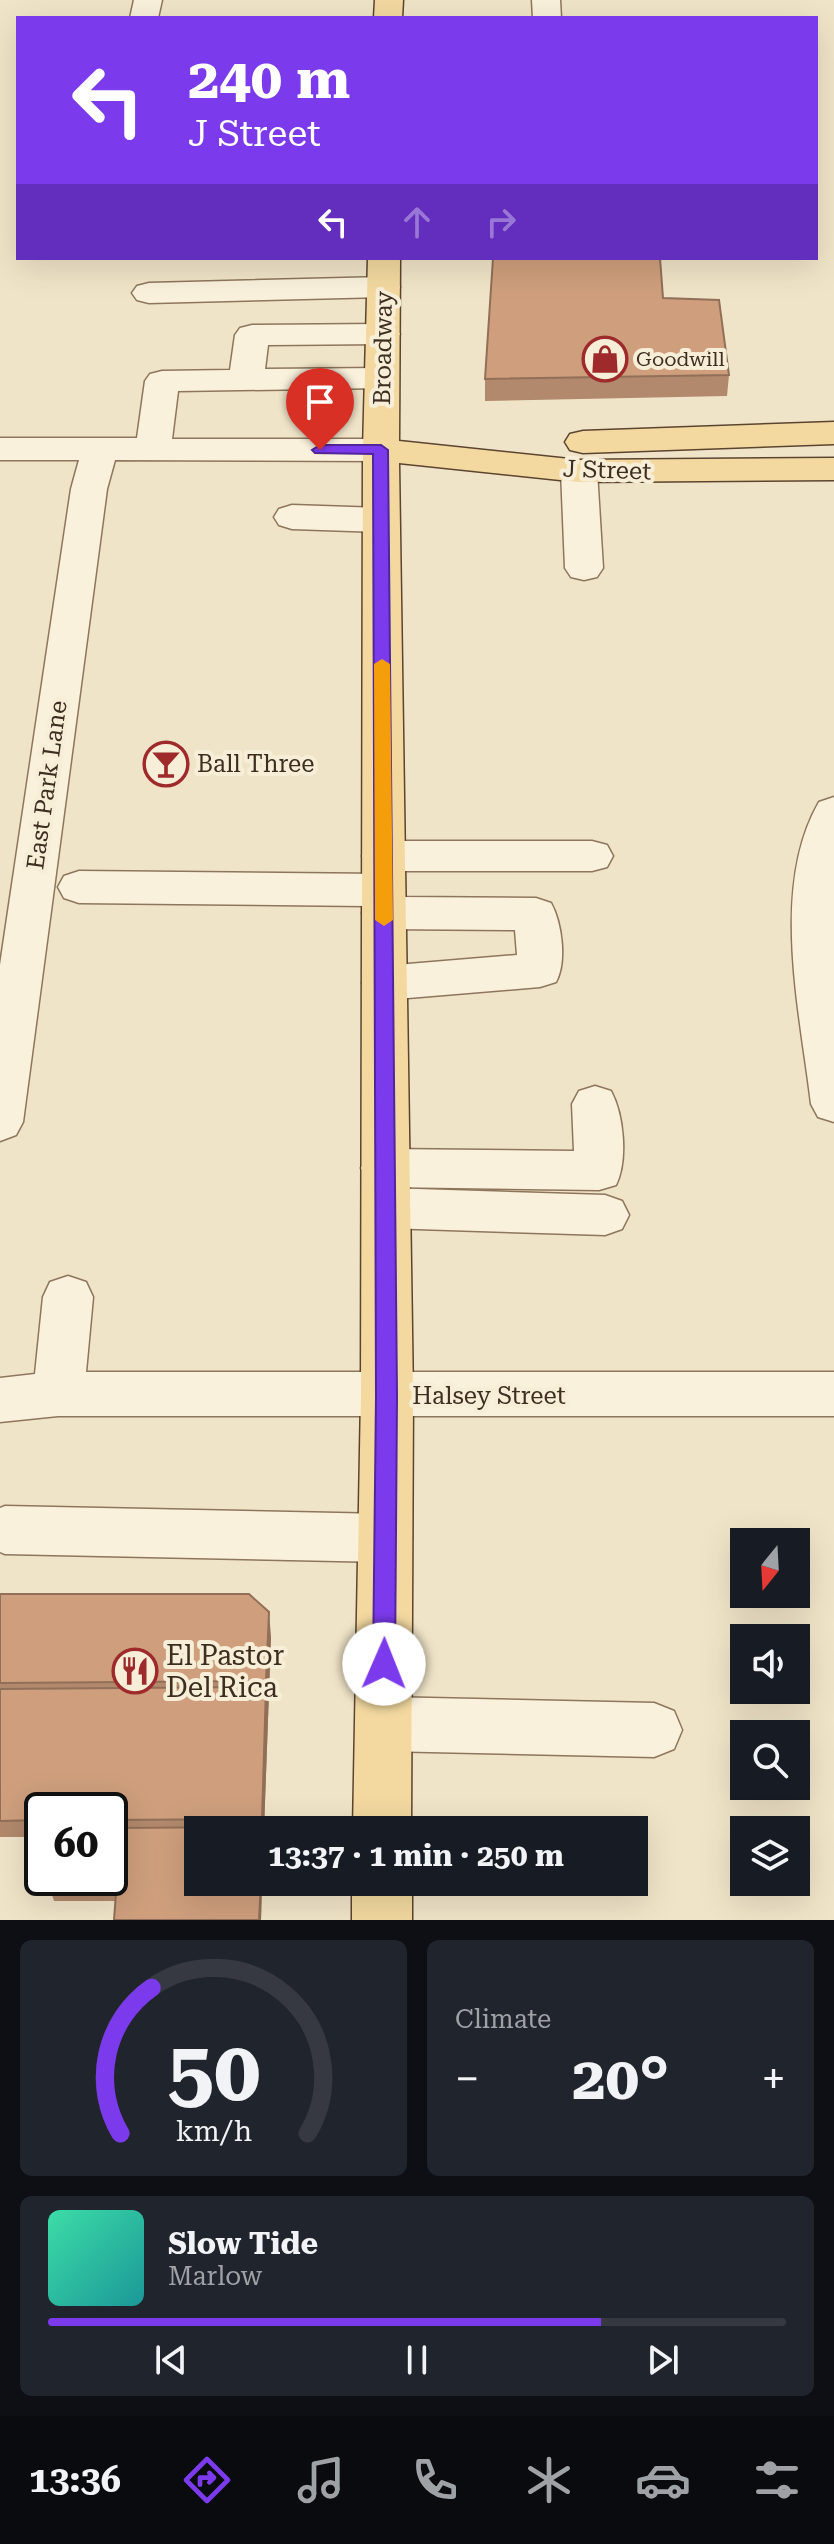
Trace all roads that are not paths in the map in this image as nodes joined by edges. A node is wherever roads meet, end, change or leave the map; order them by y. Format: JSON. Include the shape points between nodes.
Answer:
{"nodes":[{"id":1,"x":384,"y":273,"type":"edge"},
{"id":2,"x":262,"y":274,"type":"edge"},
{"id":3,"x":149,"y":293,"type":"dead end"},
{"id":4,"x":383,"y":334,"type":"junction"},
{"id":5,"x":382,"y":378,"type":"junction"},
{"id":6,"x":260,"y":408,"type":"junction"},
{"id":7,"x":834,"y":433,"type":"edge"},
{"id":8,"x":0,"y":449,"type":"edge"},
{"id":9,"x":100,"y":450,"type":"junction"},
{"id":10,"x":153,"y":450,"type":"junction"},
{"id":11,"x":381,"y":450,"type":"junction"},
{"id":12,"x":834,"y":469,"type":"edge"},
{"id":13,"x":579,"y":471,"type":"junction"},
{"id":14,"x":292,"y":517,"type":"dead end"},
{"id":15,"x":381,"y":520,"type":"junction"},
{"id":16,"x":584,"y":568,"type":"dead end"},
{"id":17,"x":834,"y":812,"type":"edge"},
{"id":18,"x":592,"y":856,"type":"dead end"},
{"id":19,"x":79,"y":887,"type":"dead end"},
{"id":20,"x":383,"y":887,"type":"junction"},
{"id":21,"x":384,"y":983,"type":"junction"},
{"id":22,"x":595,"y":1104,"type":"dead end"},
{"id":23,"x":834,"y":1104,"type":"edge"},
{"id":24,"x":0,"y":1122,"type":"edge"},
{"id":25,"x":385,"y":1188,"type":"junction"},
{"id":26,"x":605,"y":1215,"type":"dead end"},
{"id":27,"x":68,"y":1297,"type":"dead end"},
{"id":28,"x":58,"y":1394,"type":"junction"},
{"id":29,"x":834,"y":1394,"type":"edge"},
{"id":30,"x":387,"y":1396,"type":"junction"},
{"id":31,"x":0,"y":1400,"type":"edge"},
{"id":32,"x":5,"y":1530,"type":"dead end"},
{"id":33,"x":385,"y":1538,"type":"junction"},
{"id":34,"x":384,"y":1724,"type":"junction"},
{"id":35,"x":654,"y":1730,"type":"dead end"},
{"id":36,"x":382,"y":1816,"type":"edge"},
{"id":37,"x":382,"y":1896,"type":"edge"},
{"id":38,"x":382,"y":1920,"type":"edge"}],
"edges":[{"from":1,"to":2,"type":"street"},
{"from":1,"to":4,"type":"main road","name":"Broadway"},
{"from":2,"to":3,"type":"street"},
{"from":4,"to":5,"type":"main road","name":"Broadway"},
{"from":4,"to":6,"type":"street","via":[[252,335]]},
{"from":5,"to":6,"type":"street"},
{"from":5,"to":11,"type":"main road","name":"Broadway"},
{"from":6,"to":10,"type":"street","name":"J Street"},
{"from":6,"to":10,"type":"street","via":[[162,381]]},
{"from":6,"to":11,"type":"street","name":"J Street"},
{"from":7,"to":11,"type":"main road","name":"J Street"},
{"from":8,"to":9,"type":"street","name":"J Street"},
{"from":9,"to":10,"type":"street","name":"J Street"},
{"from":9,"to":24,"type":"street","name":"East Park Lane","via":[[86,503]]},
{"from":11,"to":13,"type":"main road","name":"J Street"},
{"from":11,"to":15,"type":"main road","name":"Broadway"},
{"from":12,"to":13,"type":"main road","name":"J Street"},
{"from":13,"to":16,"type":"street"},
{"from":14,"to":15,"type":"street"},
{"from":15,"to":20,"type":"main road","name":"Broadway"},
{"from":17,"to":23,"type":"street","via":[[819,849],[814,923]]},
{"from":18,"to":20,"type":"street"},
{"from":19,"to":20,"type":"street"},
{"from":20,"to":21,"type":"main road","name":"Broadway"},
{"from":20,"to":21,"type":"street","via":[[536,914],[540,970]]},
{"from":21,"to":25,"type":"main road","name":"Broadway"},
{"from":22,"to":25,"type":"street","via":[[599,1171]]},
{"from":25,"to":26,"type":"street"},
{"from":25,"to":30,"type":"main road","name":"Broadway"},
{"from":27,"to":28,"type":"street"},
{"from":28,"to":30,"type":"street","name":"Halsey Street"},
{"from":28,"to":31,"type":"street","name":"Halsey Street"},
{"from":29,"to":30,"type":"street","name":"Halsey Street"},
{"from":30,"to":33,"type":"main road","name":"Broadway"},
{"from":32,"to":33,"type":"street"},
{"from":33,"to":34,"type":"main road","name":"Broadway"},
{"from":34,"to":35,"type":"street"},
{"from":34,"to":36,"type":"main road","name":"Broadway"},
{"from":37,"to":38,"type":"main road"}]}
